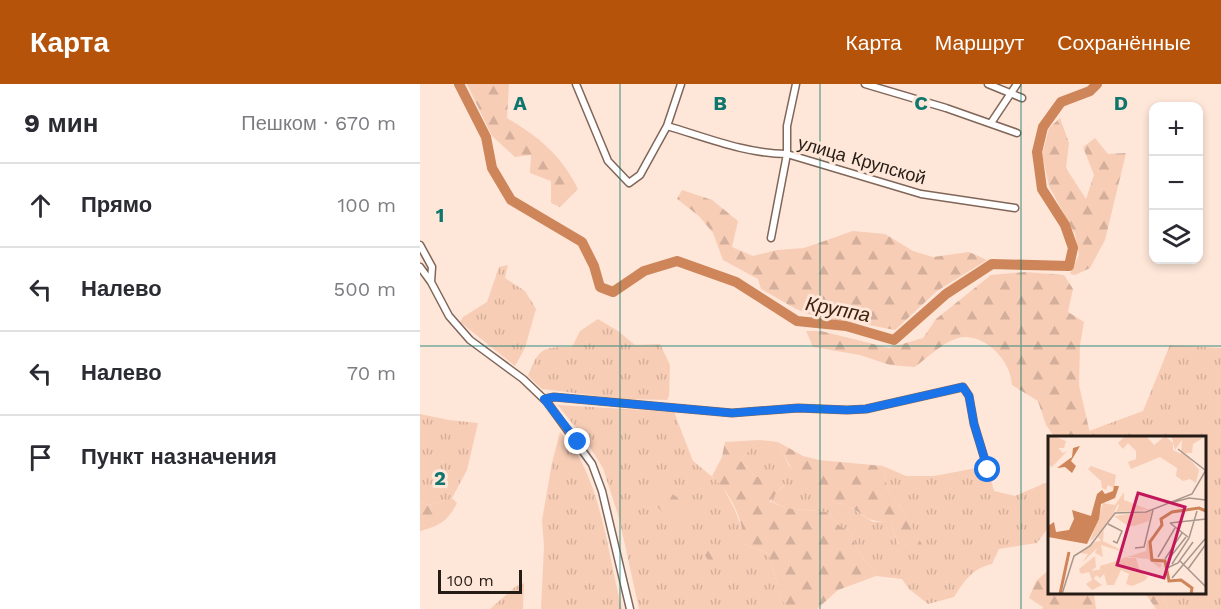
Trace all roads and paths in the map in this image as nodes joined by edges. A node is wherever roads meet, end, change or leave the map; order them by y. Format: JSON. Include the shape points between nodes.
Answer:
{"nodes":[{"id":1,"x":576,"y":84,"type":"edge"},
{"id":2,"x":681,"y":84,"type":"edge"},
{"id":3,"x":796,"y":84,"type":"edge"},
{"id":4,"x":865,"y":84,"type":"edge"},
{"id":5,"x":988,"y":84,"type":"edge"},
{"id":6,"x":1017,"y":84,"type":"edge"},
{"id":7,"x":1009,"y":93,"type":"junction"},
{"id":8,"x":1022,"y":98,"type":"dead end"},
{"id":9,"x":991,"y":123,"type":"junction"},
{"id":10,"x":667,"y":126,"type":"junction"},
{"id":11,"x":1017,"y":133,"type":"dead end"},
{"id":12,"x":787,"y":154,"type":"junction"},
{"id":13,"x":1015,"y":208,"type":"dead end"},
{"id":14,"x":771,"y":238,"type":"dead end"},
{"id":15,"x":420,"y":245,"type":"edge"},
{"id":16,"x":420,"y":267,"type":"edge"},
{"id":17,"x":431,"y":282,"type":"junction"},
{"id":18,"x":544,"y":399,"type":"junction"},
{"id":19,"x":988,"y":470,"type":"dead end"},
{"id":20,"x":630,"y":609,"type":"edge"}],
"edges":[{"from":1,"to":10,"type":"street","via":[[608,161],[628,183],[640,175]]},
{"from":2,"to":10,"type":"street"},
{"from":3,"to":12,"type":"street","via":[[787,126]]},
{"from":4,"to":9,"type":"street"},
{"from":5,"to":7,"type":"street"},
{"from":6,"to":7,"type":"street"},
{"from":7,"to":8,"type":"street"},
{"from":7,"to":9,"type":"street"},
{"from":9,"to":11,"type":"street"},
{"from":10,"to":12,"type":"street","name":"улица Крупской","via":[[770,154]]},
{"from":12,"to":13,"type":"street","name":"улица Крупской","via":[[921,194]]},
{"from":12,"to":14,"type":"street"},
{"from":15,"to":17,"type":"street","via":[[432,267]]},
{"from":16,"to":17,"type":"street"},
{"from":17,"to":18,"type":"street","via":[[449,316],[470,340]]},
{"from":18,"to":19,"type":"street","via":[[732,413],[798,408],[847,410],[963,387],[969,396]]},
{"from":18,"to":20,"type":"street","via":[[592,464]]}]}
